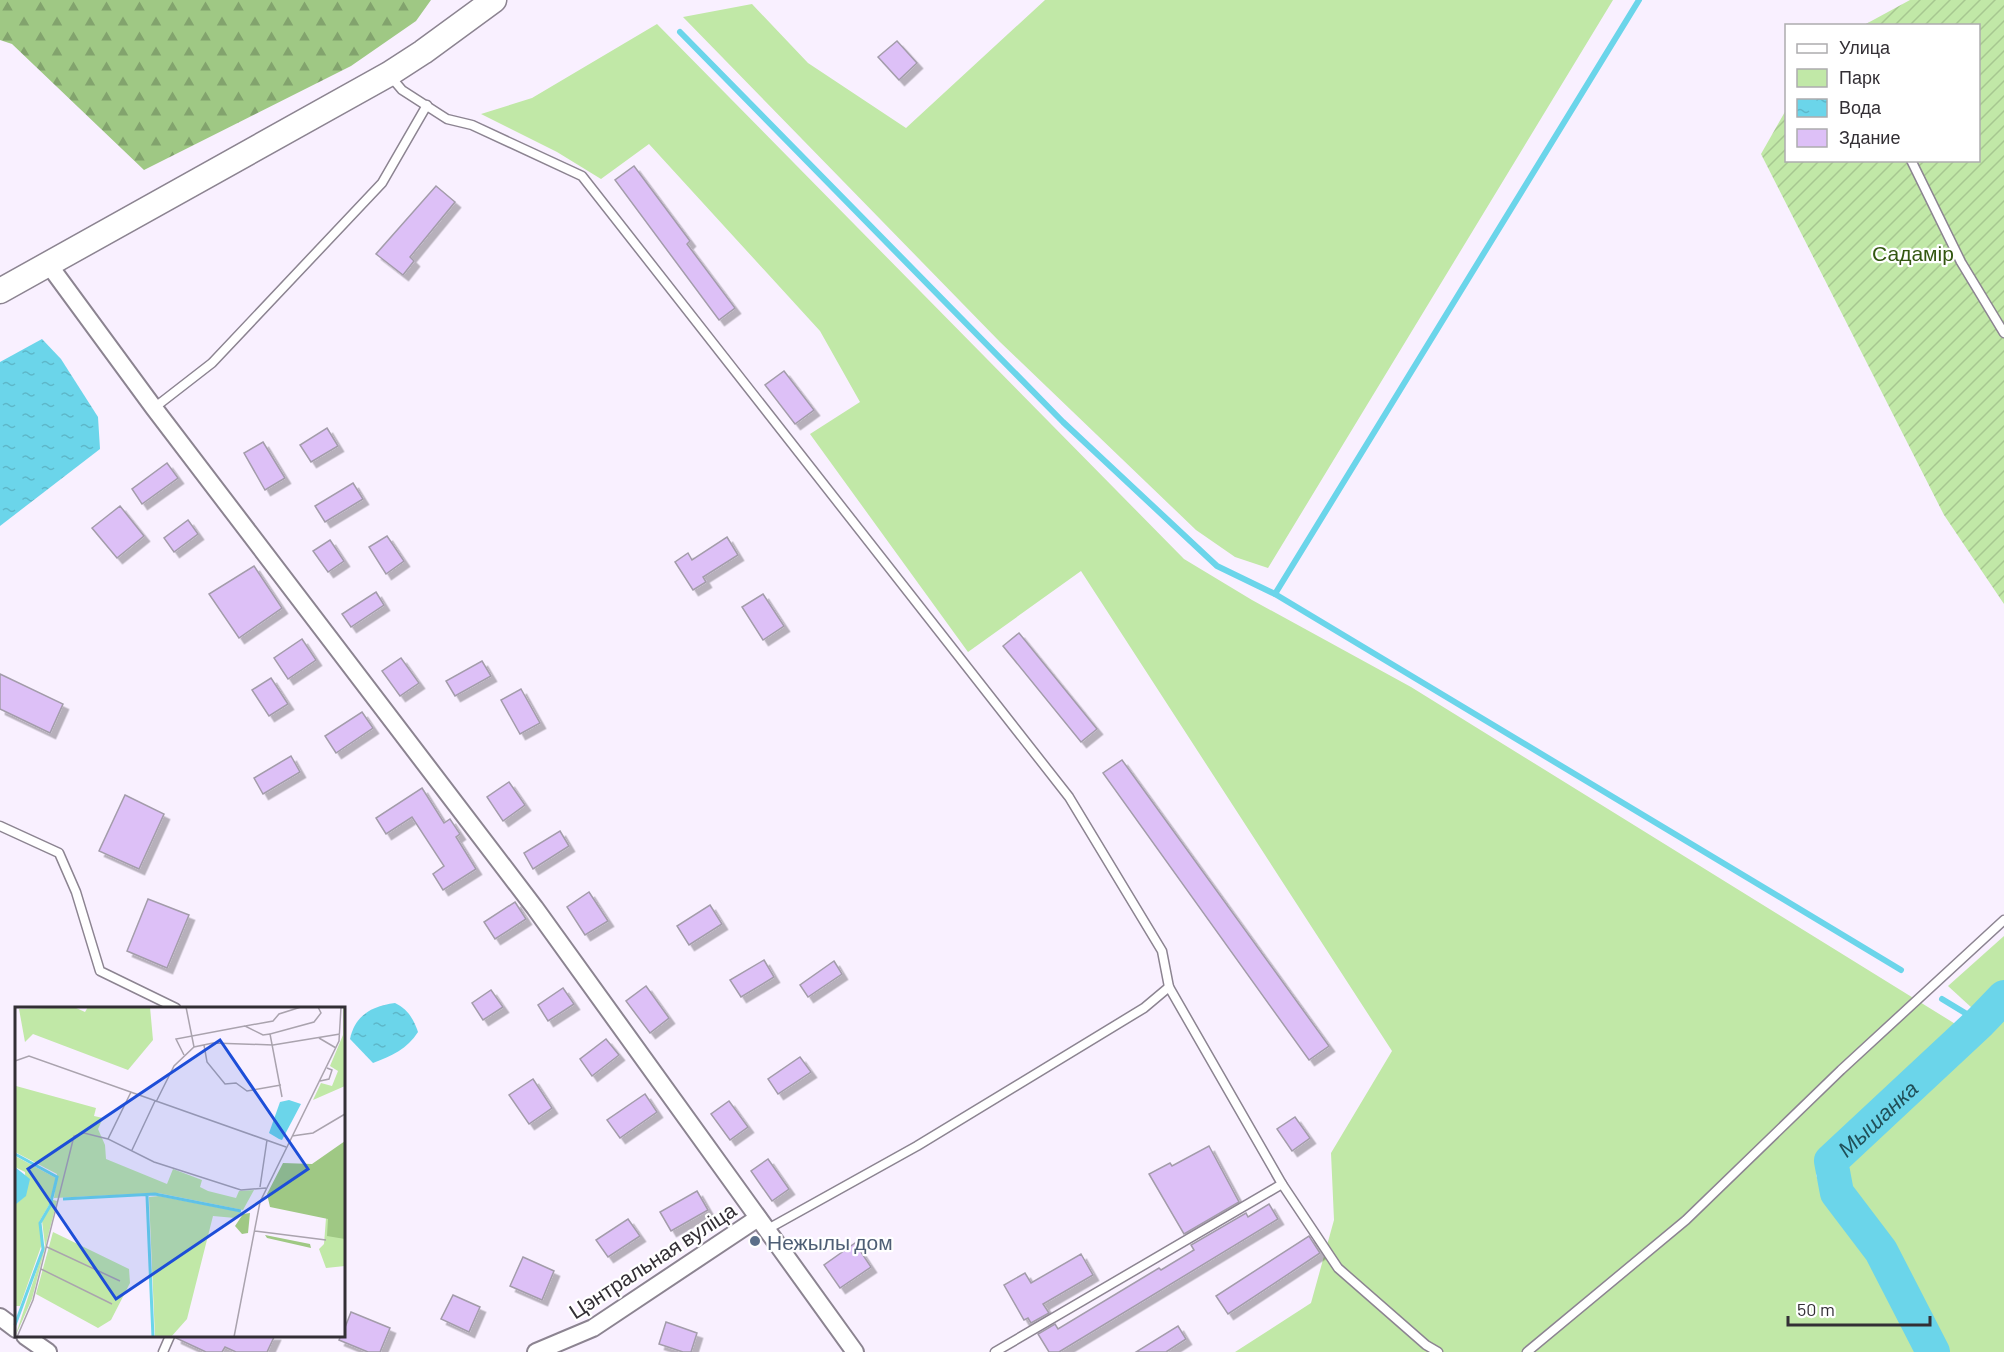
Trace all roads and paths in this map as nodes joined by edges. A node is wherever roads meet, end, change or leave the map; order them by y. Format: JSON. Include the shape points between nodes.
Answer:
{"nodes":[{"id":1,"x":494,"y":0,"type":"edge"},
{"id":2,"x":389,"y":74,"type":"junction"},
{"id":3,"x":426,"y":105,"type":"junction"},
{"id":4,"x":1912,"y":162,"type":"edge"},
{"id":5,"x":49,"y":265,"type":"junction"},
{"id":6,"x":0,"y":291,"type":"edge"},
{"id":7,"x":2004,"y":333,"type":"edge"},
{"id":8,"x":154,"y":408,"type":"junction"},
{"id":9,"x":0,"y":826,"type":"edge"},
{"id":10,"x":2004,"y":920,"type":"edge"},
{"id":11,"x":1169,"y":987,"type":"junction"},
{"id":12,"x":174,"y":1007,"type":"edge"},
{"id":13,"x":1282,"y":1184,"type":"junction"},
{"id":14,"x":762,"y":1224,"type":"junction"},
{"id":15,"x":0,"y":1317,"type":"edge"},
{"id":16,"x":15,"y":1328,"type":"edge"},
{"id":17,"x":28,"y":1337,"type":"edge"},
{"id":18,"x":169,"y":1337,"type":"edge"},
{"id":19,"x":48,"y":1352,"type":"edge"},
{"id":20,"x":163,"y":1352,"type":"edge"},
{"id":21,"x":536,"y":1352,"type":"edge"},
{"id":22,"x":855,"y":1352,"type":"edge"},
{"id":23,"x":995,"y":1352,"type":"edge"},
{"id":24,"x":1438,"y":1352,"type":"edge"},
{"id":25,"x":1527,"y":1352,"type":"edge"}],
"edges":[{"from":1,"to":2,"type":"main road"},
{"from":2,"to":3,"type":"lane","via":[[402,90]]},
{"from":2,"to":5,"type":"main road"},
{"from":3,"to":8,"type":"lane","via":[[382,183],[212,363]]},
{"from":3,"to":11,"type":"lane","via":[[447,119],[472,125],[582,176],[1069,797],[1162,951]]},
{"from":4,"to":7,"type":"lane","via":[[1961,262]]},
{"from":5,"to":6,"type":"main road"},
{"from":5,"to":8,"type":"street"},
{"from":8,"to":14,"type":"street","via":[[535,908]]},
{"from":9,"to":12,"type":"lane","via":[[59,853],[76,892],[100,971]]},
{"from":10,"to":25,"type":"lane","via":[[1686,1220]]},
{"from":11,"to":13,"type":"lane"},
{"from":11,"to":14,"type":"lane","via":[[1144,1008],[917,1146]]},
{"from":13,"to":23,"type":"lane"},
{"from":13,"to":24,"type":"lane","via":[[1338,1268]]},
{"from":14,"to":21,"type":"street","name":"Цэнтральная вуліца","via":[[593,1328]]},
{"from":14,"to":22,"type":"street"},
{"from":15,"to":16,"type":"street"},
{"from":17,"to":19,"type":"street"},
{"from":18,"to":20,"type":"lane"}]}
